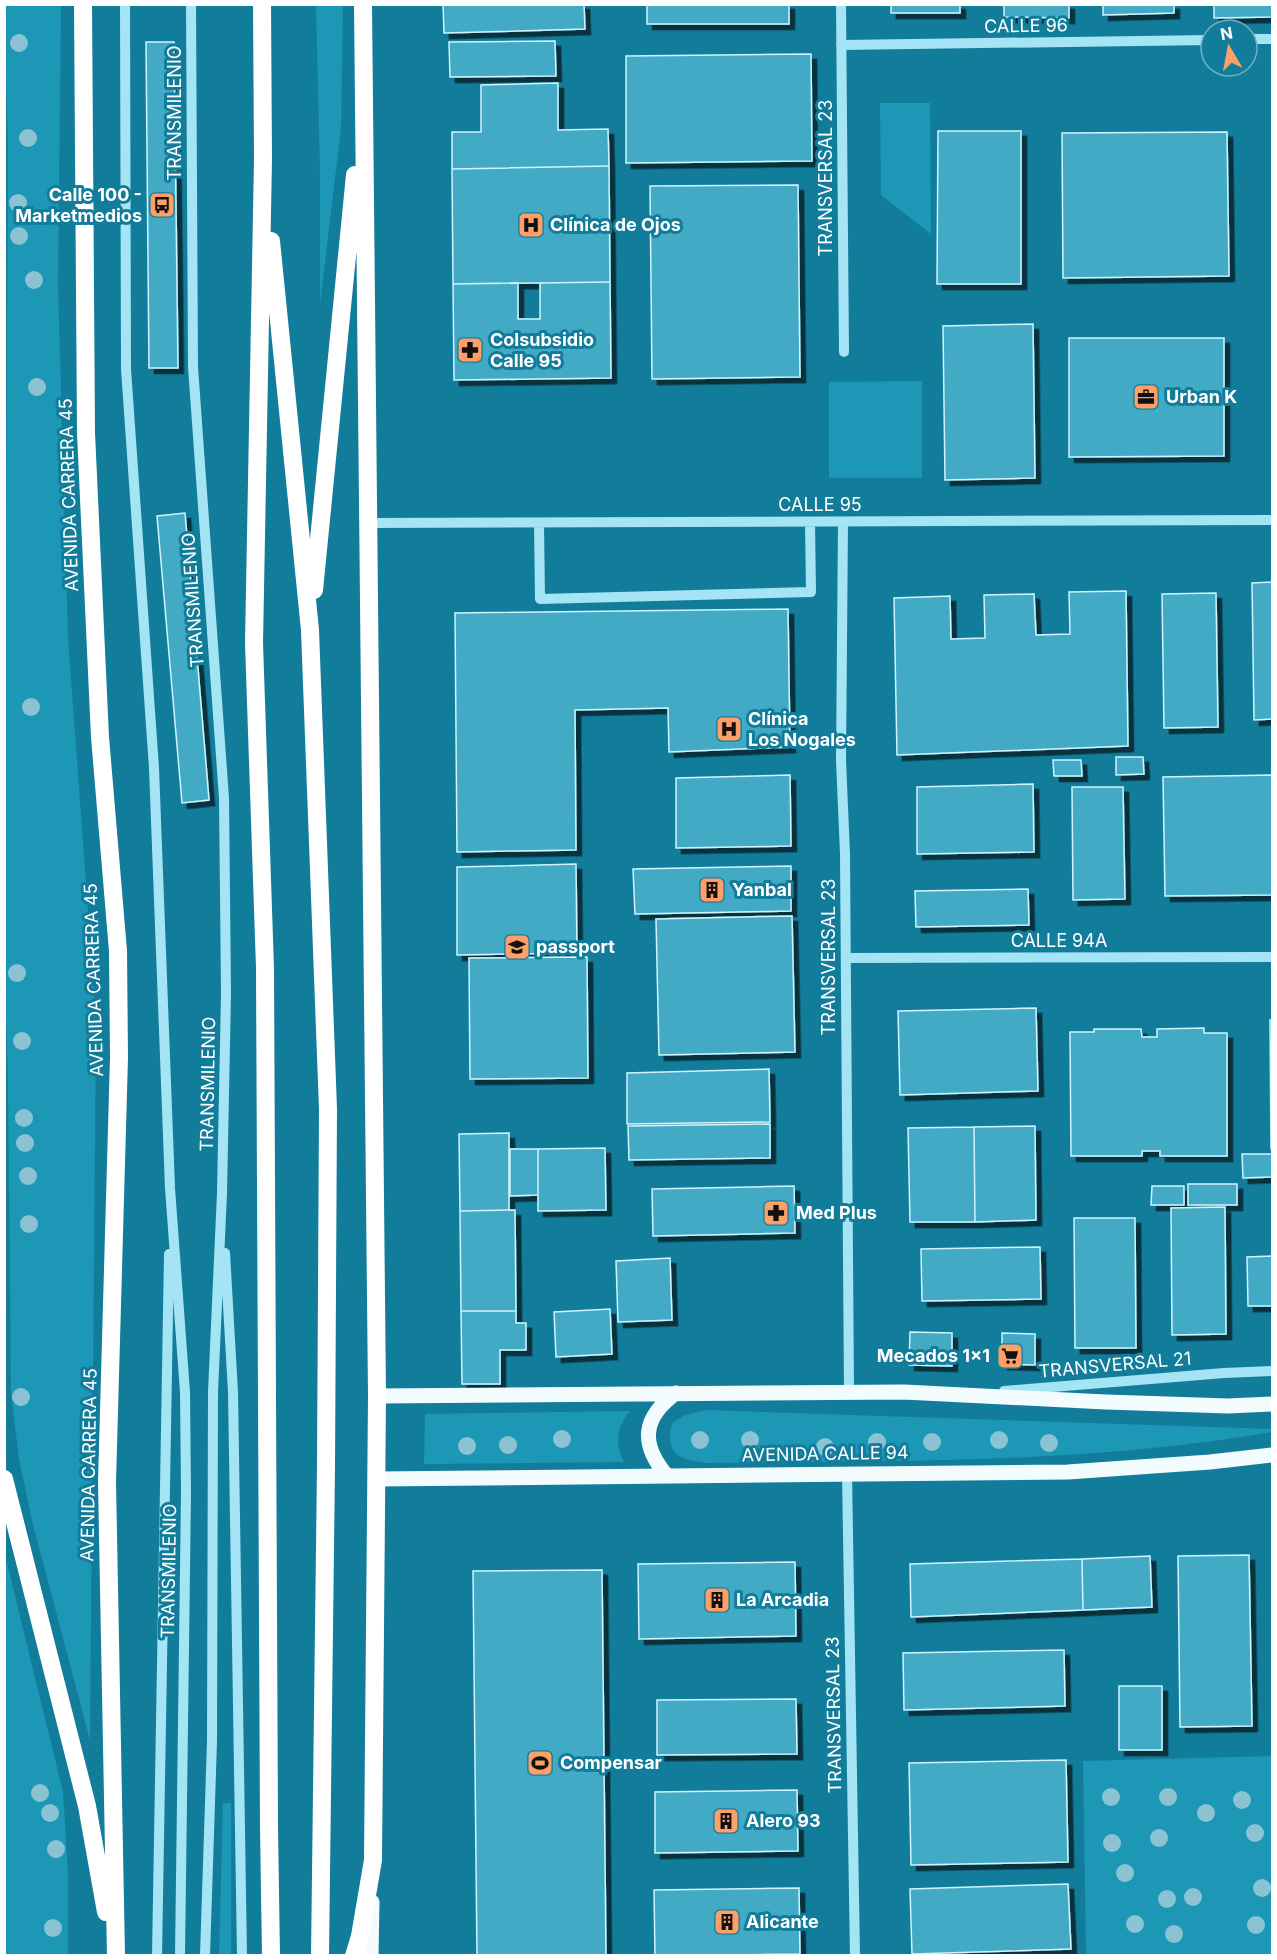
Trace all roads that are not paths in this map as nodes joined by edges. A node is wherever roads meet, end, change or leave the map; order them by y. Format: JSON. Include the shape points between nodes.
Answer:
{"nodes":[{"id":1,"x":83,"y":4,"type":"edge"},
{"id":2,"x":125,"y":4,"type":"edge"},
{"id":3,"x":191,"y":4,"type":"edge"},
{"id":4,"x":262,"y":4,"type":"edge"},
{"id":5,"x":363,"y":4,"type":"edge"},
{"id":6,"x":841,"y":4,"type":"edge"},
{"id":7,"x":1199,"y":40,"type":"edge"},
{"id":8,"x":842,"y":45,"type":"junction"},
{"id":9,"x":364,"y":85,"type":"junction"},
{"id":10,"x":263,"y":159,"type":"junction"},
{"id":11,"x":844,"y":352,"type":"dead end"},
{"id":12,"x":1272,"y":520,"type":"edge"},
{"id":13,"x":810,"y":522,"type":"junction"},
{"id":14,"x":843,"y":522,"type":"junction"},
{"id":15,"x":368,"y":523,"type":"junction"},
{"id":16,"x":539,"y":523,"type":"junction"},
{"id":17,"x":310,"y":630,"type":"junction"},
{"id":18,"x":1272,"y":957,"type":"edge"},
{"id":19,"x":846,"y":958,"type":"junction"},
{"id":20,"x":170,"y":1188,"type":"junction"},
{"id":21,"x":222,"y":1193,"type":"junction"},
{"id":22,"x":1272,"y":1371,"type":"edge"},
{"id":23,"x":849,"y":1392,"type":"junction"},
{"id":24,"x":676,"y":1393,"type":"junction"},
{"id":25,"x":961,"y":1395,"type":"junction"},
{"id":26,"x":377,"y":1396,"type":"junction"},
{"id":27,"x":1272,"y":1404,"type":"edge"},
{"id":28,"x":1272,"y":1455,"type":"edge"},
{"id":29,"x":847,"y":1474,"type":"junction"},
{"id":30,"x":667,"y":1476,"type":"junction"},
{"id":31,"x":4,"y":1479,"type":"edge"},
{"id":32,"x":376,"y":1479,"type":"junction"},
{"id":33,"x":373,"y":1860,"type":"junction"},
{"id":34,"x":115,"y":1956,"type":"edge"},
{"id":35,"x":157,"y":1956,"type":"edge"},
{"id":36,"x":180,"y":1956,"type":"edge"},
{"id":37,"x":205,"y":1956,"type":"edge"},
{"id":38,"x":243,"y":1956,"type":"edge"},
{"id":39,"x":271,"y":1956,"type":"edge"},
{"id":40,"x":320,"y":1956,"type":"edge"},
{"id":41,"x":354,"y":1956,"type":"edge"},
{"id":42,"x":371,"y":1956,"type":"edge"},
{"id":43,"x":855,"y":1956,"type":"edge"}],
"edges":[{"from":1,"to":34,"type":"highway","name":"AVENIDA CARRERA 45","via":[[86,433],[100,737],[118,951],[107,1482]]},
{"from":2,"to":20,"type":"street","name":"TRANSMILENIO","via":[[126,369],[154,768]]},
{"from":3,"to":21,"type":"street","name":"TRANSMILENIO","via":[[193,367],[224,798]]},
{"from":4,"to":10,"type":"highway"},
{"from":5,"to":9,"type":"highway"},
{"from":6,"to":8,"type":"street","name":"TRANSVERSAL 23"},
{"from":7,"to":8,"type":"street","name":"CALLE 96"},
{"from":8,"to":11,"type":"street","name":"TRANSVERSAL 23"},
{"from":9,"to":15,"type":"highway"},
{"from":9,"to":17,"type":"highway"},
{"from":10,"to":17,"type":"highway"},
{"from":10,"to":39,"type":"highway","via":[[254,643],[265,968]]},
{"from":12,"to":14,"type":"street","name":"CALLE 95"},
{"from":13,"to":14,"type":"street","name":"CALLE 95"},
{"from":13,"to":16,"type":"street","name":"CALLE 95"},
{"from":13,"to":16,"type":"street","via":[[811,592],[540,599]]},
{"from":14,"to":19,"type":"street","name":"TRANSVERSAL 23"},
{"from":15,"to":16,"type":"street","name":"CALLE 95"},
{"from":15,"to":26,"type":"highway"},
{"from":17,"to":40,"type":"highway","via":[[328,1108]]},
{"from":18,"to":19,"type":"street","name":"CALLE 94A"},
{"from":19,"to":23,"type":"street","name":"TRANSVERSAL 23"},
{"from":20,"to":35,"type":"street","name":"TRANSMILENIO"},
{"from":20,"to":36,"type":"street","name":"TRANSMILENIO","via":[[185,1392]]},
{"from":21,"to":37,"type":"street","name":"TRANSMILENIO","via":[[213,1392],[212,1742]]},
{"from":21,"to":38,"type":"street","name":"TRANSMILENIO","via":[[233,1392]]},
{"from":22,"to":25,"type":"street","name":"TRANSVERSAL 21"},
{"from":23,"to":24,"type":"main road"},
{"from":23,"to":25,"type":"main road"},
{"from":24,"to":26,"type":"main road"},
{"from":24,"to":30,"type":"main road","via":[[659,1407],[650,1421],[648,1435],[655,1462]]},
{"from":25,"to":27,"type":"main road","via":[[1195,1405]]},
{"from":26,"to":32,"type":"highway"},
{"from":28,"to":29,"type":"main road","name":"AVENIDA CALLE 94","via":[[1068,1472]]},
{"from":29,"to":30,"type":"main road","name":"AVENIDA CALLE 94"},
{"from":29,"to":43,"type":"street","name":"TRANSVERSAL 23"},
{"from":30,"to":32,"type":"main road","name":"AVENIDA CALLE 94"},
{"from":31,"to":34,"type":"highway","via":[[87,1806]]},
{"from":32,"to":33,"type":"highway"},
{"from":33,"to":41,"type":"highway"},
{"from":33,"to":42,"type":"main road"}]}
